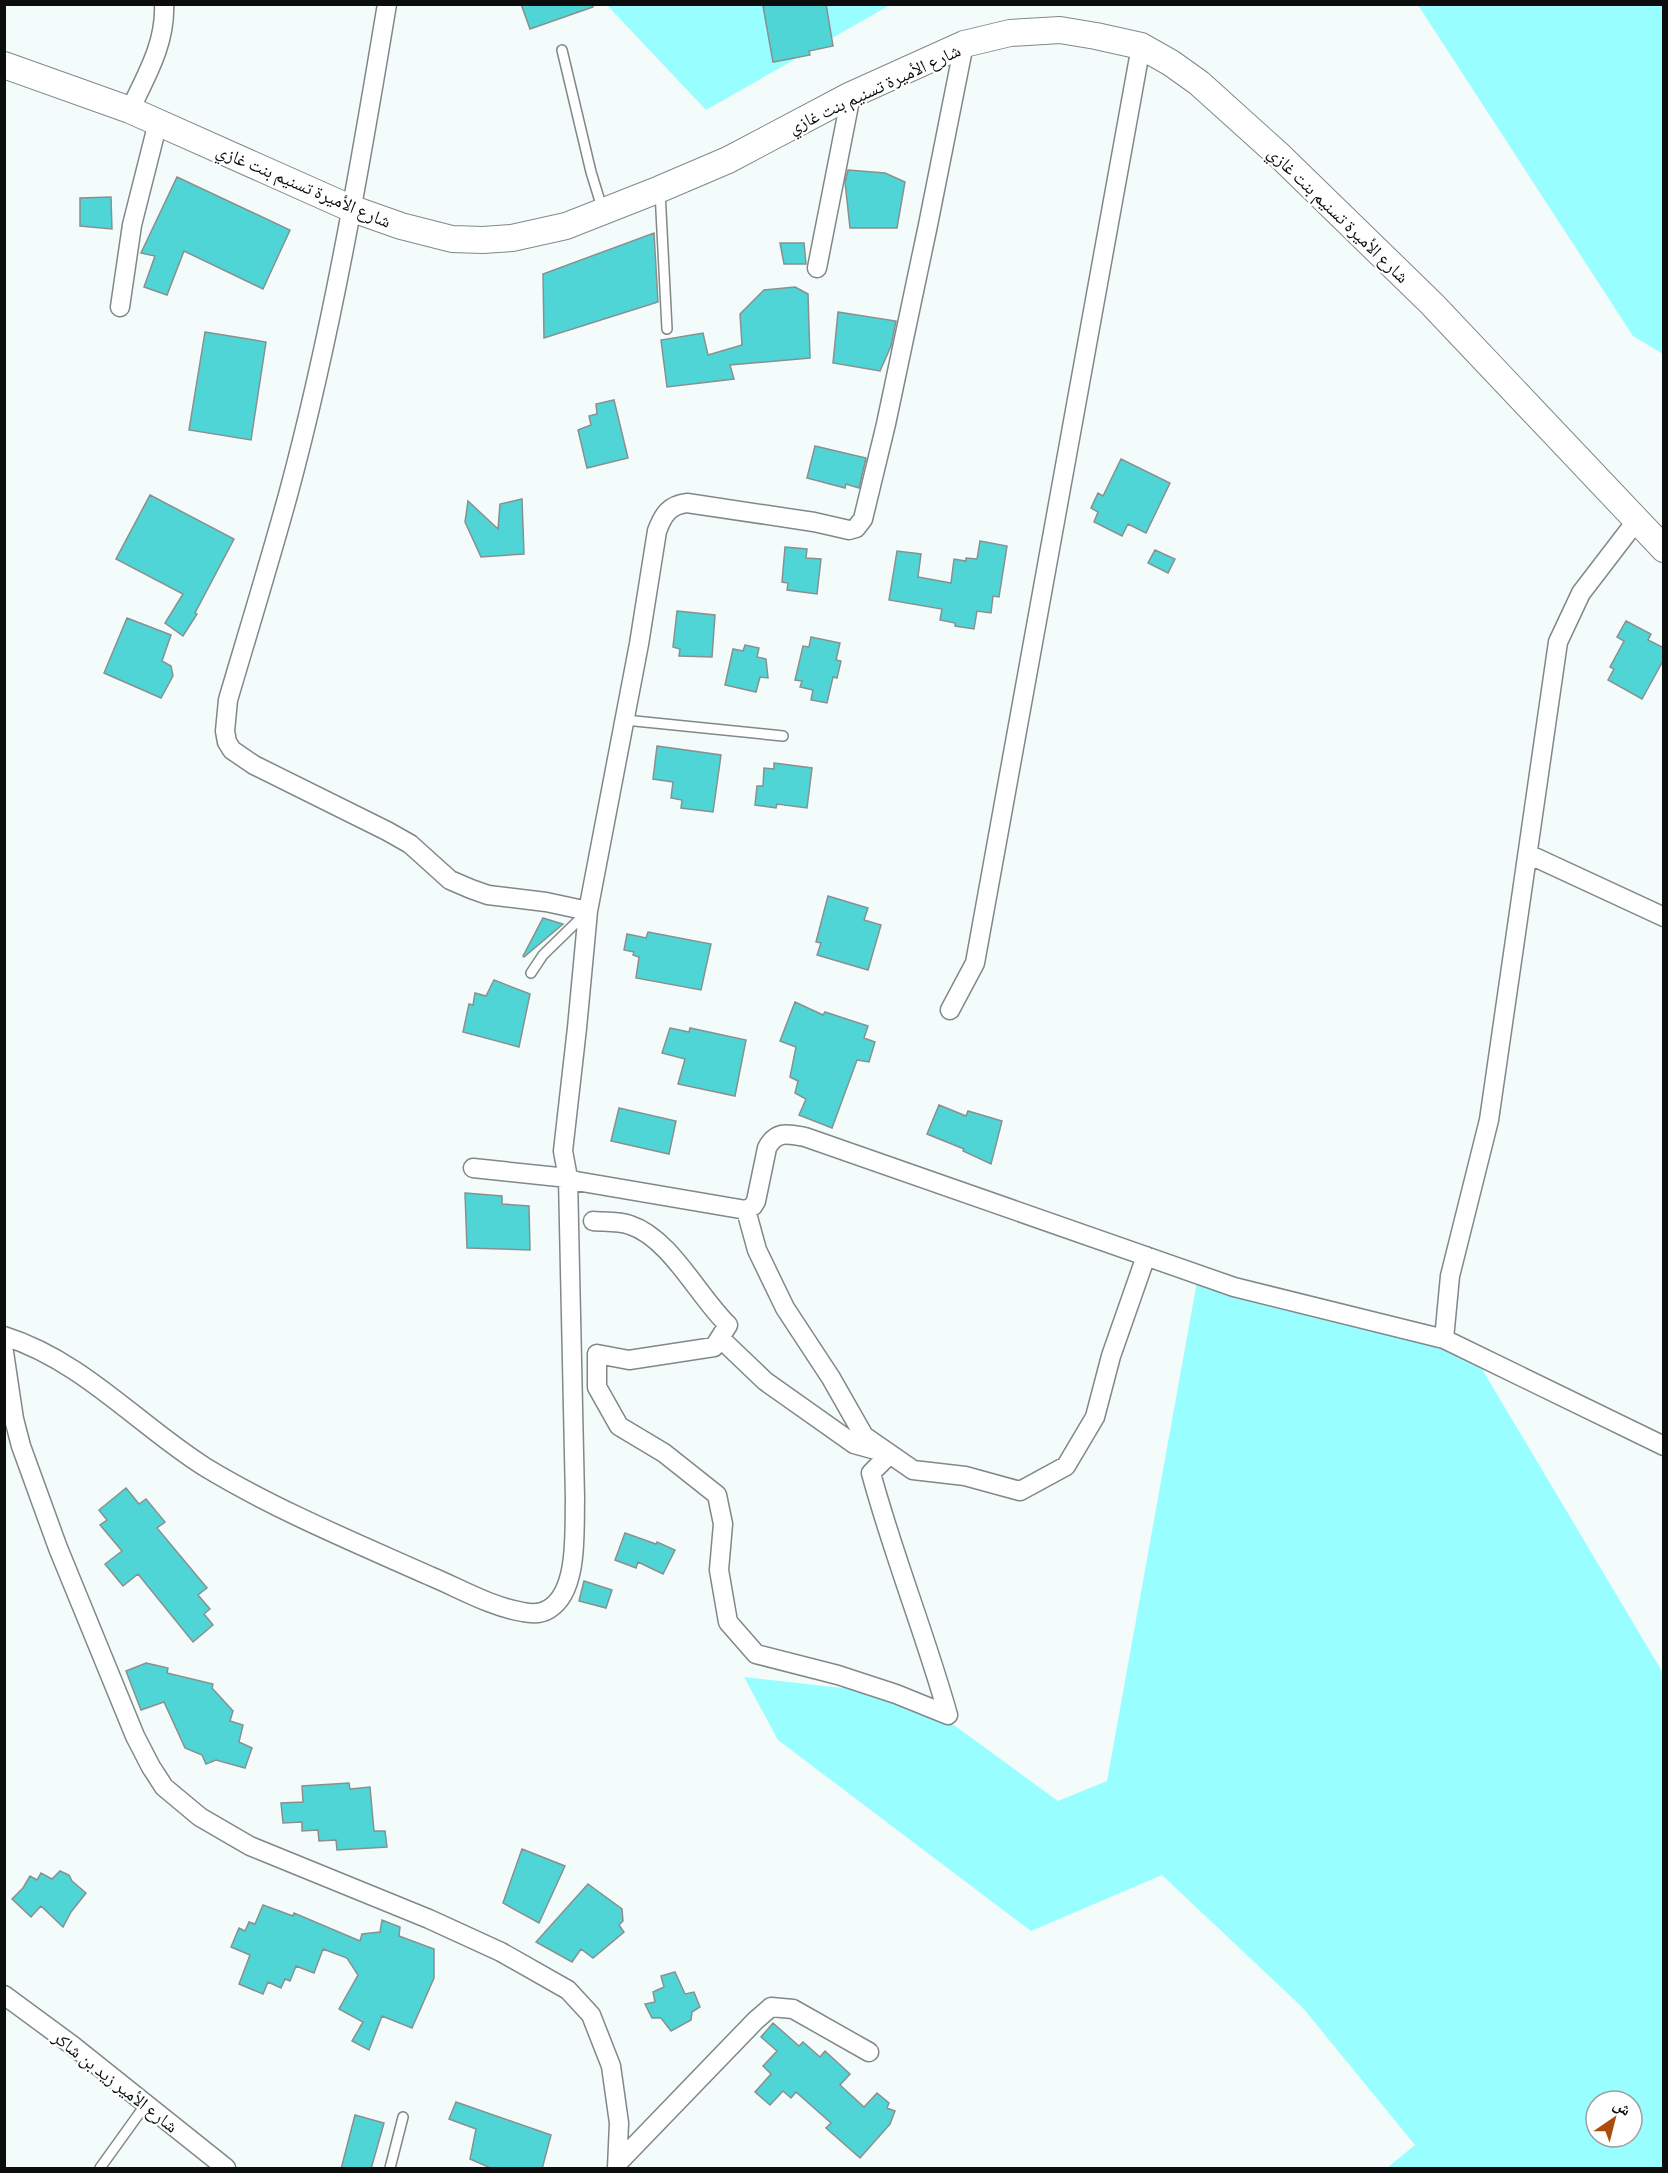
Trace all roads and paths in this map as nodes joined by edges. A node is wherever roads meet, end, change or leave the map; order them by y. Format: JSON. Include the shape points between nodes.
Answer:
{"nodes":[{"id":1,"x":164,"y":4,"type":"edge"},
{"id":2,"x":387,"y":4,"type":"edge"},
{"id":3,"x":964,"y":44,"type":"junction"},
{"id":4,"x":1141,"y":46,"type":"junction"},
{"id":5,"x":562,"y":50,"type":"dead end"},
{"id":6,"x":4,"y":65,"type":"edge"},
{"id":7,"x":851,"y":95,"type":"junction"},
{"id":8,"x":130,"y":110,"type":"junction"},
{"id":9,"x":158,"y":122,"type":"junction"},
{"id":10,"x":660,"y":189,"type":"junction"},
{"id":11,"x":350,"y":208,"type":"junction"},
{"id":12,"x":603,"y":211,"type":"junction"},
{"id":13,"x":817,"y":268,"type":"dead end"},
{"id":14,"x":120,"y":308,"type":"dead end"},
{"id":15,"x":667,"y":329,"type":"dead end"},
{"id":16,"x":1638,"y":520,"type":"junction"},
{"id":17,"x":1664,"y":549,"type":"edge"},
{"id":18,"x":625,"y":720,"type":"junction"},
{"id":19,"x":783,"y":736,"type":"dead end"},
{"id":20,"x":1528,"y":854,"type":"junction"},
{"id":21,"x":588,"y":911,"type":"junction"},
{"id":22,"x":1664,"y":916,"type":"edge"},
{"id":23,"x":531,"y":973,"type":"dead end"},
{"id":24,"x":950,"y":1010,"type":"dead end"},
{"id":25,"x":473,"y":1168,"type":"dead end"},
{"id":26,"x":568,"y":1178,"type":"junction"},
{"id":27,"x":746,"y":1210,"type":"junction"},
{"id":28,"x":593,"y":1221,"type":"dead end"},
{"id":29,"x":1146,"y":1256,"type":"junction"},
{"id":30,"x":4,"y":1336,"type":"edge"},
{"id":31,"x":720,"y":1338,"type":"junction"},
{"id":32,"x":1444,"y":1339,"type":"junction"},
{"id":33,"x":4,"y":1352,"type":"edge"},
{"id":34,"x":1664,"y":1446,"type":"edge"},
{"id":35,"x":890,"y":1454,"type":"junction"},
{"id":36,"x":4,"y":1995,"type":"edge"},
{"id":37,"x":869,"y":2052,"type":"dead end"},
{"id":38,"x":146,"y":2104,"type":"junction"},
{"id":39,"x":403,"y":2116,"type":"dead end"},
{"id":40,"x":617,"y":2166,"type":"edge"},
{"id":41,"x":100,"y":2169,"type":"edge"},
{"id":42,"x":226,"y":2169,"type":"edge"},
{"id":43,"x":390,"y":2169,"type":"edge"}],
"edges":[{"from":1,"to":8,"type":"street","via":[[158,48]]},
{"from":2,"to":11,"type":"street"},
{"from":3,"to":4,"type":"main road","name":"شارع الأميرة تسنيم بنت غازي","via":[[1010,33],[1060,30]]},
{"from":3,"to":7,"type":"main road","name":"شارع الأميرة تسنيم بنت غازي"},
{"from":3,"to":18,"type":"street","via":[[862,522],[849,530],[693,503],[669,508],[657,531]]},
{"from":4,"to":16,"type":"main road","name":"شارع الأميرة تسنيم بنت غازي","via":[[1199,83],[1280,156],[1432,304]]},
{"from":4,"to":24,"type":"street","via":[[975,963]]},
{"from":5,"to":12,"type":"lane"},
{"from":6,"to":8,"type":"main road","name":"شارع الأميرة تسنيم بنت غازي"},
{"from":7,"to":10,"type":"main road","name":"شارع الأميرة تسنيم بنت غازي","via":[[728,160]]},
{"from":7,"to":13,"type":"street"},
{"from":8,"to":9,"type":"main road","name":"شارع الأميرة تسنيم بنت غازي"},
{"from":9,"to":11,"type":"main road","name":"شارع الأميرة تسنيم بنت غازي"},
{"from":9,"to":14,"type":"street","via":[[132,225]]},
{"from":10,"to":12,"type":"main road","name":"شارع الأميرة تسنيم بنت غازي"},
{"from":10,"to":15,"type":"lane"},
{"from":11,"to":12,"type":"main road","name":"شارع الأميرة تسنيم بنت غازي","via":[[442,236],[483,240],[566,226]]},
{"from":11,"to":21,"type":"street","via":[[326,333],[288,494],[228,700],[228,742],[232,750],[254,765],[410,844],[450,879],[471,890]]},
{"from":16,"to":17,"type":"main road","name":"شارع الأميرة تسنيم بنت غازي"},
{"from":16,"to":20,"type":"street","via":[[1581,593],[1558,642]]},
{"from":18,"to":19,"type":"lane"},
{"from":18,"to":21,"type":"street"},
{"from":20,"to":22,"type":"street"},
{"from":20,"to":32,"type":"street","via":[[1489,1120],[1450,1276]]},
{"from":21,"to":23,"type":"lane","via":[[543,955]]},
{"from":21,"to":26,"type":"street","via":[[562,1151]]},
{"from":25,"to":26,"type":"street"},
{"from":26,"to":27,"type":"street"},
{"from":26,"to":30,"type":"street","via":[[575,1499],[572,1569],[558,1602],[543,1613],[498,1605],[233,1483],[88,1379],[30,1345]]},
{"from":27,"to":29,"type":"street","via":[[756,1202],[767,1148],[776,1136],[783,1134],[806,1137]]},
{"from":27,"to":35,"type":"street","via":[[757,1250],[785,1308],[864,1436]]},
{"from":28,"to":31,"type":"street","via":[[630,1225],[661,1244],[728,1325]]},
{"from":29,"to":32,"type":"street","via":[[1234,1287]]},
{"from":29,"to":35,"type":"street","via":[[1111,1356],[1095,1417],[1066,1466],[1020,1491],[965,1476],[913,1470]]},
{"from":31,"to":35,"type":"street","via":[[765,1381],[854,1444]]},
{"from":31,"to":35,"type":"street","via":[[714,1347],[629,1360],[597,1354],[597,1387],[619,1425],[664,1453],[717,1495],[723,1524],[719,1570],[728,1622],[756,1654],[838,1675],[948,1715],[871,1473]]},
{"from":32,"to":34,"type":"street"},
{"from":33,"to":40,"type":"street","via":[[16,1428],[58,1548],[135,1736],[164,1787],[200,1817],[250,1846],[429,1919],[501,1952],[568,1990],[591,2015],[611,2066],[619,2122]]},
{"from":36,"to":38,"type":"street","name":"شارع الأمير زيد بن شاكر"},
{"from":37,"to":40,"type":"street","via":[[793,2009],[771,2007]]},
{"from":38,"to":41,"type":"lane"},
{"from":38,"to":42,"type":"street","name":"شارع الأمير زيد بن شاكر"},
{"from":39,"to":43,"type":"lane"}]}
